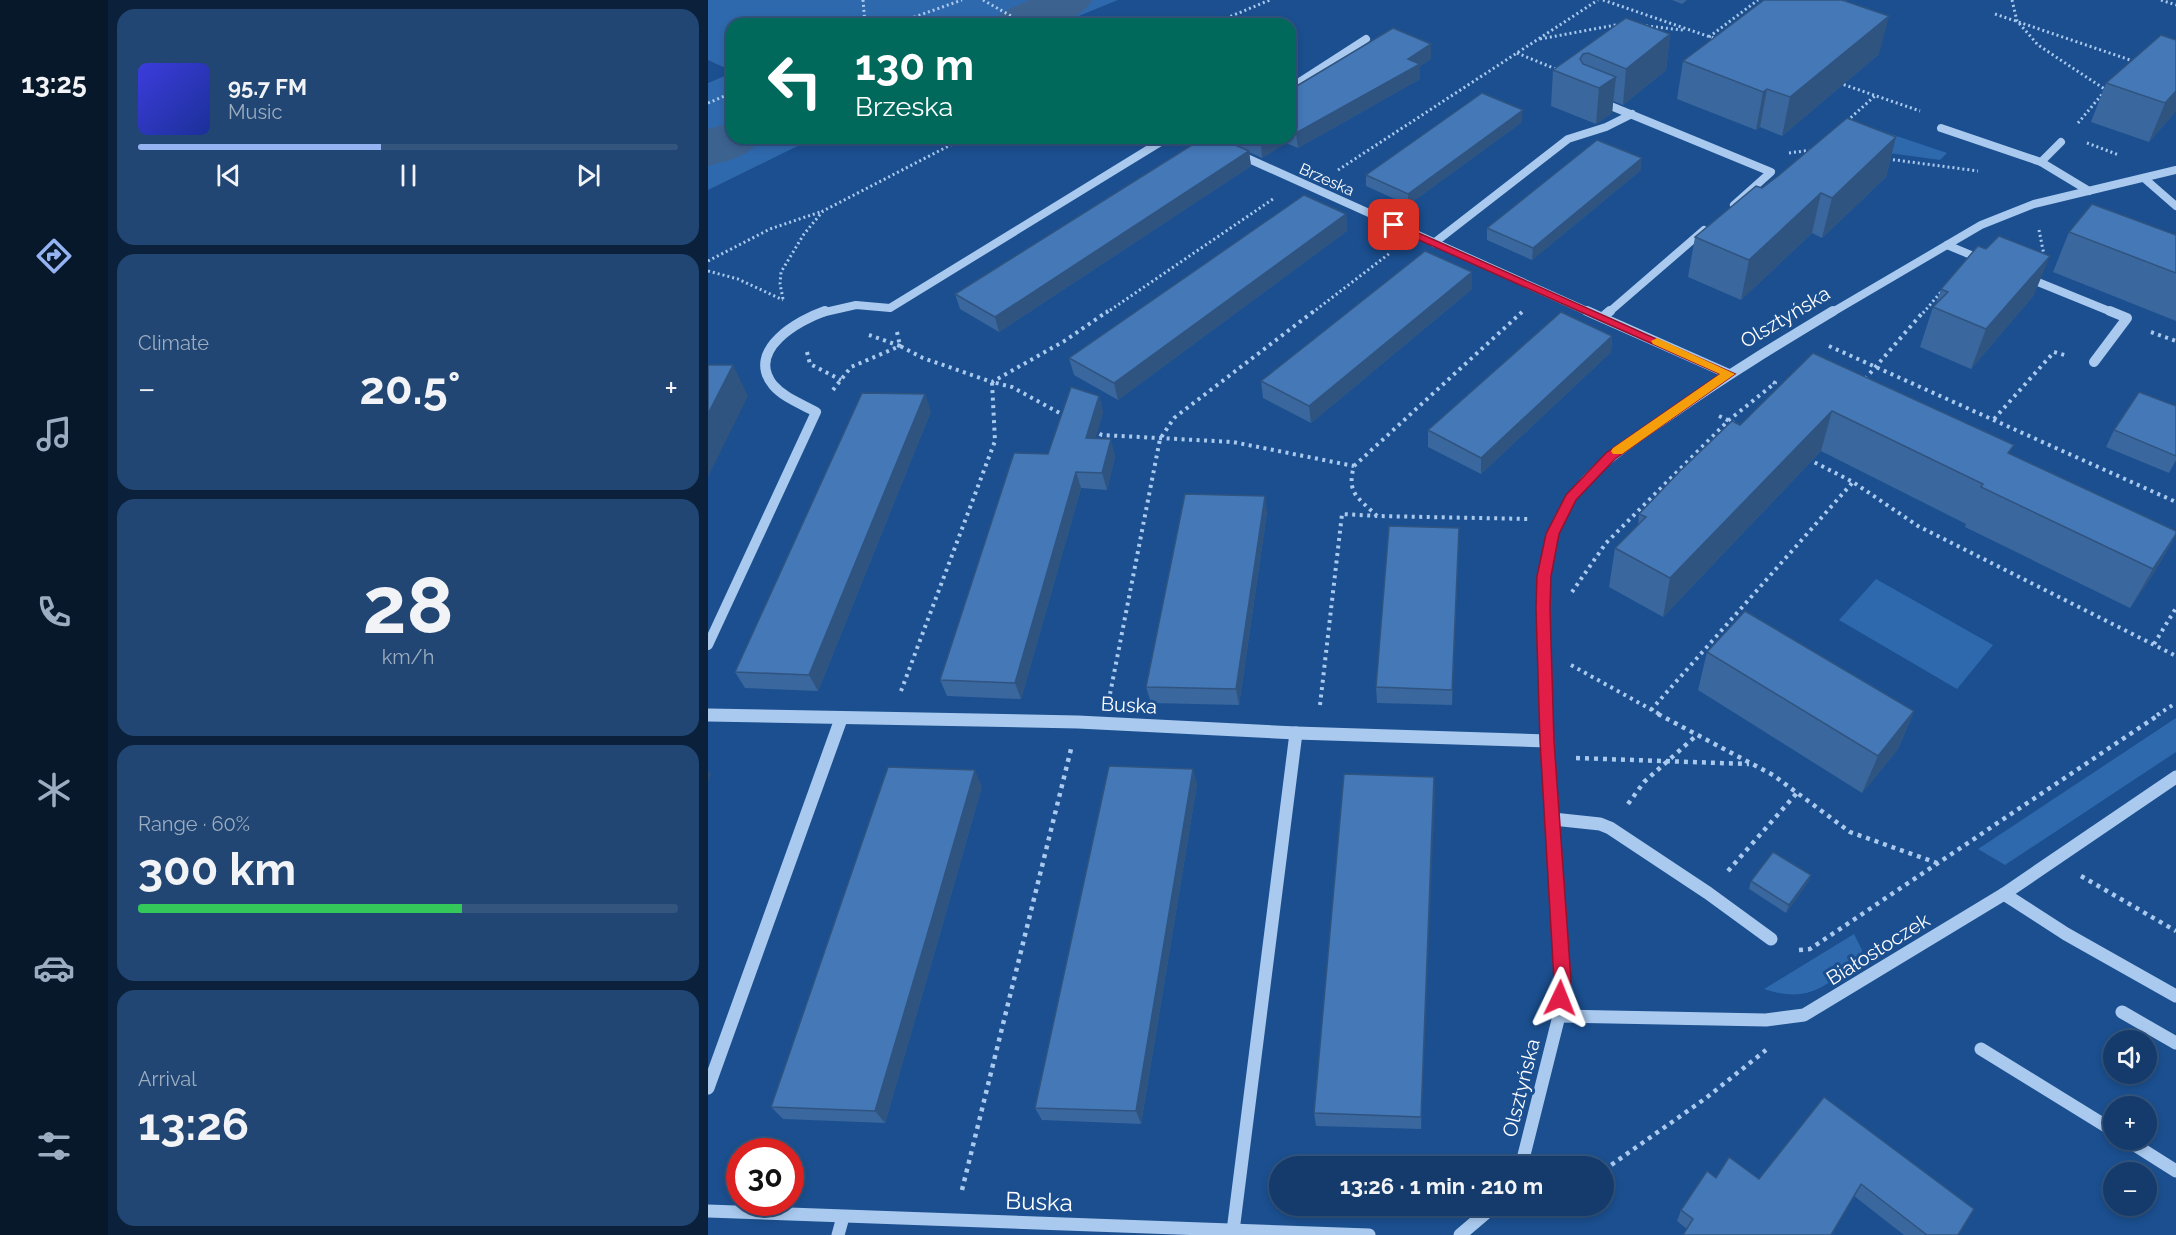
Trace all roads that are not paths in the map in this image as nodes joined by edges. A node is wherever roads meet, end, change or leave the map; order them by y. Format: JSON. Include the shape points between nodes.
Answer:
{"nodes":[{"id":1,"x":1366,"y":39,"type":"dead end"},
{"id":2,"x":1296,"y":84,"type":"edge"},
{"id":3,"x":1583,"y":95,"type":"edge"},
{"id":4,"x":1632,"y":114,"type":"junction"},
{"id":5,"x":1941,"y":128,"type":"road end"},
{"id":6,"x":2061,"y":142,"type":"road end"},
{"id":7,"x":1157,"y":144,"type":"edge"},
{"id":8,"x":1229,"y":149,"type":"edge"},
{"id":9,"x":2042,"y":162,"type":"junction"},
{"id":10,"x":2176,"y":170,"type":"edge"},
{"id":11,"x":2145,"y":179,"type":"junction"},
{"id":12,"x":2089,"y":191,"type":"junction"},
{"id":13,"x":2176,"y":206,"type":"edge"},
{"id":14,"x":1729,"y":209,"type":"edge"},
{"id":15,"x":1711,"y":224,"type":"edge"},
{"id":16,"x":1434,"y":243,"type":"junction"},
{"id":17,"x":1947,"y":245,"type":"junction"},
{"id":18,"x":1989,"y":262,"type":"edge"},
{"id":19,"x":2020,"y":275,"type":"edge"},
{"id":20,"x":1603,"y":317,"type":"junction"},
{"id":21,"x":2094,"y":362,"type":"road end"},
{"id":22,"x":1729,"y":374,"type":"junction"},
{"id":23,"x":708,"y":645,"type":"edge"},
{"id":24,"x":708,"y":715,"type":"edge"},
{"id":25,"x":841,"y":719,"type":"junction"},
{"id":26,"x":1296,"y":733,"type":"junction"},
{"id":27,"x":1547,"y":741,"type":"junction"},
{"id":28,"x":2176,"y":777,"type":"edge"},
{"id":29,"x":1553,"y":819,"type":"junction"},
{"id":30,"x":2004,"y":894,"type":"junction"},
{"id":31,"x":1771,"y":939,"type":"road end"},
{"id":32,"x":2176,"y":996,"type":"edge"},
{"id":33,"x":2122,"y":1012,"type":"dead end"},
{"id":34,"x":1559,"y":1016,"type":"junction"},
{"id":35,"x":2176,"y":1043,"type":"edge"},
{"id":36,"x":1981,"y":1049,"type":"dead end"},
{"id":37,"x":708,"y":1088,"type":"edge"},
{"id":38,"x":2103,"y":1124,"type":"edge"},
{"id":39,"x":2143,"y":1150,"type":"edge"},
{"id":40,"x":1524,"y":1156,"type":"edge"},
{"id":41,"x":2176,"y":1171,"type":"edge"},
{"id":42,"x":708,"y":1211,"type":"edge"},
{"id":43,"x":1484,"y":1216,"type":"edge"},
{"id":44,"x":843,"y":1217,"type":"junction"},
{"id":45,"x":1043,"y":1230,"type":"edge"},
{"id":46,"x":1233,"y":1231,"type":"junction"},
{"id":47,"x":837,"y":1235,"type":"edge"},
{"id":48,"x":1369,"y":1235,"type":"edge"},
{"id":49,"x":1460,"y":1235,"type":"edge"}],
"edges":[{"from":1,"to":2,"type":"street"},
{"from":3,"to":4,"type":"street"},
{"from":4,"to":14,"type":"street","via":[[1771,172]]},
{"from":4,"to":16,"type":"street","via":[[1568,139]]},
{"from":5,"to":9,"type":"street"},
{"from":6,"to":9,"type":"street"},
{"from":7,"to":23,"type":"street","via":[[890,308],[869,304],[822,311],[777,340],[765,363],[768,378],[778,390],[816,412]]},
{"from":8,"to":16,"type":"street","name":"Brzeska"},
{"from":9,"to":12,"type":"street"},
{"from":10,"to":11,"type":"street","name":"Olsztyńska"},
{"from":11,"to":12,"type":"street","name":"Olsztyńska"},
{"from":11,"to":13,"type":"street"},
{"from":12,"to":17,"type":"street","name":"Olsztyńska","via":[[2034,204],[1982,225]]},
{"from":15,"to":20,"type":"street"},
{"from":16,"to":20,"type":"street","name":"Brzeska"},
{"from":17,"to":18,"type":"street"},
{"from":17,"to":22,"type":"street","name":"Olsztyńska"},
{"from":19,"to":21,"type":"street","via":[[2127,318]]},
{"from":20,"to":22,"type":"street","name":"Brzeska"},
{"from":22,"to":27,"type":"street","name":"Olsztyńska","via":[[1611,456],[1571,498],[1558,522],[1544,576]]},
{"from":24,"to":25,"type":"street","name":"Buska"},
{"from":25,"to":26,"type":"street","name":"Buska","via":[[1078,722]]},
{"from":25,"to":37,"type":"street"},
{"from":26,"to":27,"type":"street","name":"Buska"},
{"from":26,"to":46,"type":"street"},
{"from":27,"to":29,"type":"street","name":"Olsztyńska"},
{"from":28,"to":30,"type":"street","name":"Białostoczek"},
{"from":29,"to":31,"type":"street","via":[[1610,828]]},
{"from":29,"to":34,"type":"street","name":"Olsztyńska","via":[[1562,980]]},
{"from":30,"to":32,"type":"street"},
{"from":30,"to":34,"type":"street","name":"Białostoczek","via":[[1804,1015],[1766,1020]]},
{"from":33,"to":35,"type":"street"},
{"from":34,"to":40,"type":"street","name":"Olsztyńska"},
{"from":36,"to":38,"type":"street"},
{"from":39,"to":41,"type":"street"},
{"from":42,"to":44,"type":"street","name":"Buska"},
{"from":43,"to":49,"type":"street"},
{"from":44,"to":45,"type":"street","name":"Buska"},
{"from":44,"to":47,"type":"street"},
{"from":45,"to":46,"type":"street","name":"Buska"},
{"from":46,"to":48,"type":"street","name":"Buska"}]}
